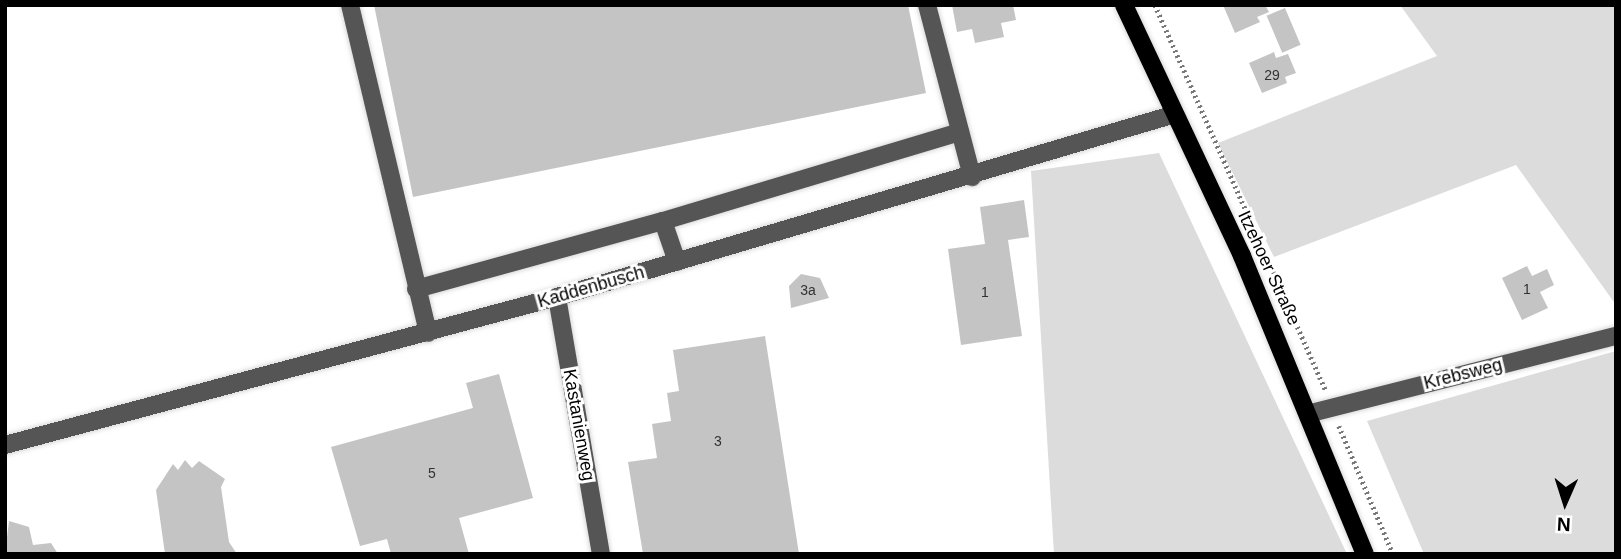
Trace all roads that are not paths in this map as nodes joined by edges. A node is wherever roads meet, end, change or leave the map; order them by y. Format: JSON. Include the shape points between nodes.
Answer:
{"nodes":[{"id":1,"x":351,"y":5,"type":"edge"},
{"id":2,"x":927,"y":5,"type":"edge"},
{"id":3,"x":1124,"y":5,"type":"edge"},
{"id":4,"x":1172,"y":115,"type":"junction"},
{"id":5,"x":960,"y":132,"type":"junction"},
{"id":6,"x":972,"y":177,"type":"junction"},
{"id":7,"x":663,"y":221,"type":"junction"},
{"id":8,"x":677,"y":262,"type":"junction"},
{"id":9,"x":416,"y":289,"type":"junction"},
{"id":10,"x":557,"y":297,"type":"junction"},
{"id":11,"x":428,"y":332,"type":"junction"},
{"id":12,"x":1616,"y":336,"type":"edge"},
{"id":13,"x":1311,"y":413,"type":"junction"},
{"id":14,"x":5,"y":445,"type":"edge"},
{"id":15,"x":601,"y":554,"type":"edge"},
{"id":16,"x":1365,"y":554,"type":"edge"}],
"edges":[{"from":1,"to":9,"type":"street"},
{"from":2,"to":5,"type":"street"},
{"from":3,"to":4,"type":"main road","name":"Itzehoer Straße"},
{"from":4,"to":6,"type":"street","name":"Kaddenbusch"},
{"from":4,"to":13,"type":"main road","name":"Itzehoer Straße","via":[[1242,256]]},
{"from":5,"to":6,"type":"street"},
{"from":5,"to":7,"type":"street"},
{"from":6,"to":8,"type":"street","name":"Kaddenbusch"},
{"from":7,"to":8,"type":"street"},
{"from":7,"to":9,"type":"street"},
{"from":8,"to":10,"type":"street","name":"Kaddenbusch"},
{"from":9,"to":11,"type":"street"},
{"from":10,"to":11,"type":"street","name":"Kaddenbusch"},
{"from":10,"to":15,"type":"street","name":"Kastanienweg"},
{"from":11,"to":14,"type":"street","name":"Kaddenbusch"},
{"from":12,"to":13,"type":"street","name":"Krebsweg"},
{"from":13,"to":16,"type":"main road","name":"Itzehoer Straße"}]}
